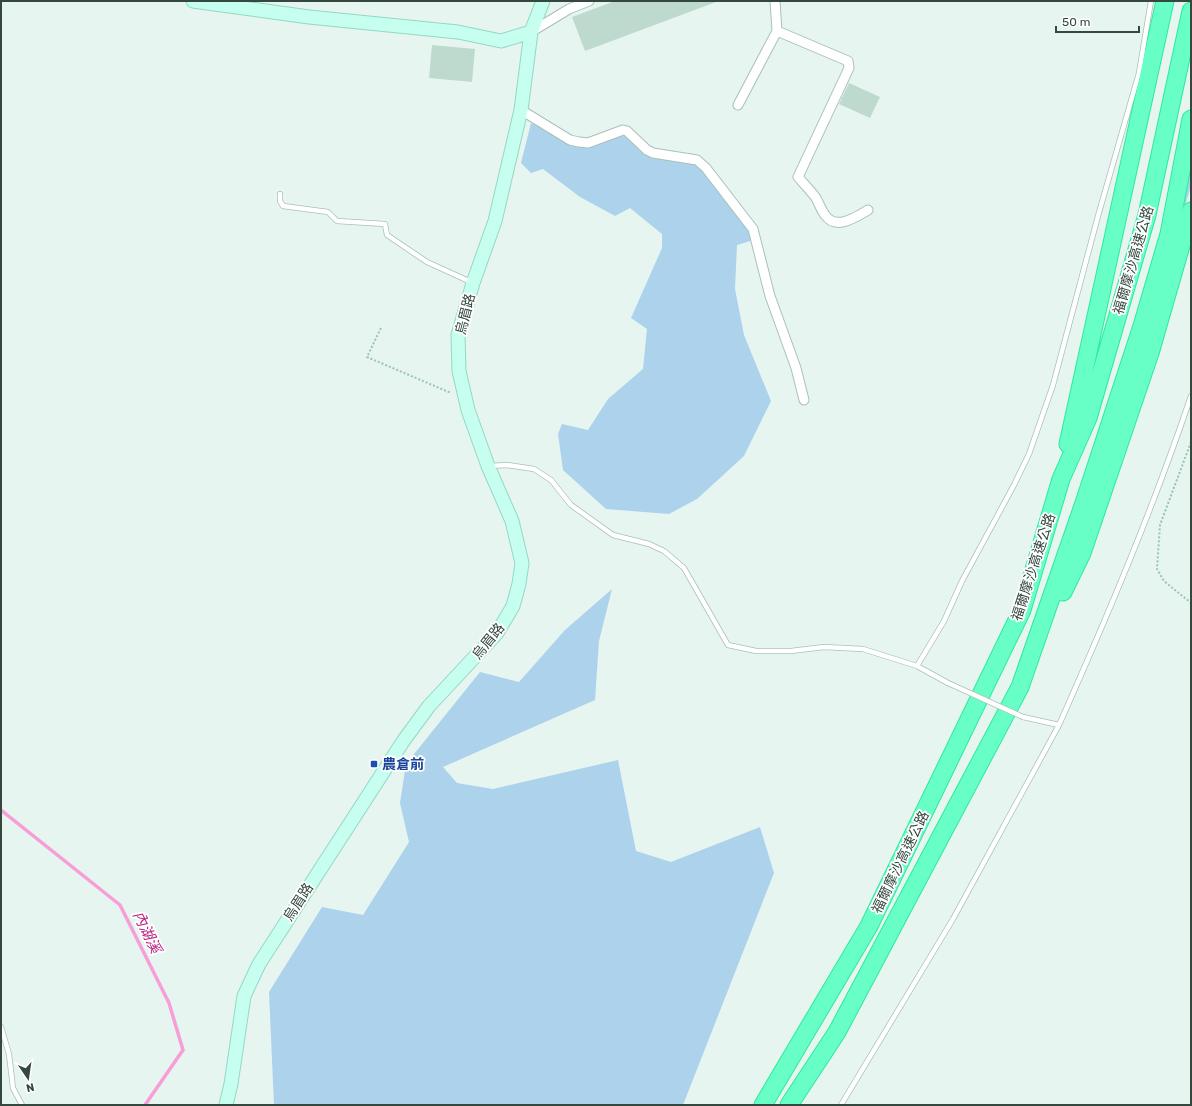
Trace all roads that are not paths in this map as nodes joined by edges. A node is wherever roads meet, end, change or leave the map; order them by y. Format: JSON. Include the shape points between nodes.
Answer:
{"nodes":[{"id":1,"x":193,"y":1,"type":"edge"},
{"id":2,"x":543,"y":1,"type":"edge"},
{"id":3,"x":589,"y":1,"type":"edge"},
{"id":4,"x":775,"y":1,"type":"edge"},
{"id":5,"x":1151,"y":1,"type":"edge"},
{"id":6,"x":1165,"y":1,"type":"edge"},
{"id":7,"x":1191,"y":11,"type":"edge"},
{"id":8,"x":531,"y":32,"type":"junction"},
{"id":9,"x":777,"y":32,"type":"junction"},
{"id":10,"x":738,"y":105,"type":"dead end"},
{"id":11,"x":521,"y":110,"type":"junction"},
{"id":12,"x":1191,"y":119,"type":"edge"},
{"id":13,"x":280,"y":194,"type":"dead end"},
{"id":14,"x":868,"y":210,"type":"dead end"},
{"id":15,"x":1191,"y":211,"type":"edge"},
{"id":16,"x":473,"y":283,"type":"junction"},
{"id":17,"x":1191,"y":396,"type":"edge"},
{"id":18,"x":804,"y":400,"type":"dead end"},
{"id":19,"x":488,"y":466,"type":"junction"},
{"id":20,"x":1061,"y":479,"type":"junction"},
{"id":21,"x":917,"y":666,"type":"junction"},
{"id":22,"x":1020,"y":687,"type":"junction"},
{"id":23,"x":1059,"y":725,"type":"junction"},
{"id":24,"x":1,"y":1027,"type":"edge"},
{"id":25,"x":22,"y":1105,"type":"edge"},
{"id":26,"x":226,"y":1105,"type":"edge"},
{"id":27,"x":763,"y":1105,"type":"edge"},
{"id":28,"x":789,"y":1105,"type":"edge"},
{"id":29,"x":841,"y":1105,"type":"edge"}],
"edges":[{"from":1,"to":8,"type":"main road","via":[[309,17],[458,32],[502,41]]},
{"from":2,"to":8,"type":"main road","name":"烏眉路"},
{"from":3,"to":8,"type":"street","via":[[569,9]]},
{"from":4,"to":9,"type":"street"},
{"from":5,"to":21,"type":"lane","via":[[1138,73],[1053,385],[1029,454],[962,581],[944,621]]},
{"from":6,"to":20,"type":"highway"},
{"from":7,"to":20,"type":"highway","name":"福爾摩沙高速公路","via":[[1145,222],[1088,418]]},
{"from":8,"to":11,"type":"main road","name":"烏眉路"},
{"from":9,"to":10,"type":"street"},
{"from":9,"to":14,"type":"street","via":[[848,61],[849,68],[798,177],[832,222],[853,219]]},
{"from":11,"to":16,"type":"main road","name":"烏眉路","via":[[495,221]]},
{"from":11,"to":18,"type":"street","via":[[570,140],[588,143],[623,130],[653,153],[690,158],[706,168],[753,229],[770,296],[796,368]]},
{"from":12,"to":22,"type":"highway","name":"福爾摩沙高速公路","via":[[1169,234],[1142,326]]},
{"from":13,"to":16,"type":"lane","via":[[283,206],[328,212],[337,221],[385,224],[387,234],[427,262]]},
{"from":15,"to":22,"type":"highway","via":[[1150,353],[1082,552]]},
{"from":16,"to":19,"type":"main road","name":"烏眉路","via":[[458,335],[459,371]]},
{"from":17,"to":23,"type":"lane","via":[[1120,587]]},
{"from":19,"to":21,"type":"lane","via":[[507,465],[534,469],[551,480],[571,505],[613,535],[649,544],[664,551],[684,568],[728,645],[756,651],[792,651],[824,647],[863,649]]},
{"from":19,"to":26,"type":"main road","name":"烏眉路","via":[[512,521],[522,563],[513,606],[497,633],[429,706],[404,740],[259,964],[244,996]]},
{"from":20,"to":27,"type":"highway","name":"福爾摩沙高速公路","via":[[1022,610],[869,926]]},
{"from":21,"to":23,"type":"lane","bridge":true,"via":[[1023,717]]},
{"from":22,"to":28,"type":"highway","name":"福爾摩沙高速公路","via":[[837,1032]]},
{"from":23,"to":29,"type":"lane","via":[[953,919]]},
{"from":24,"to":25,"type":"lane","via":[[9,1054],[13,1088]]}]}
